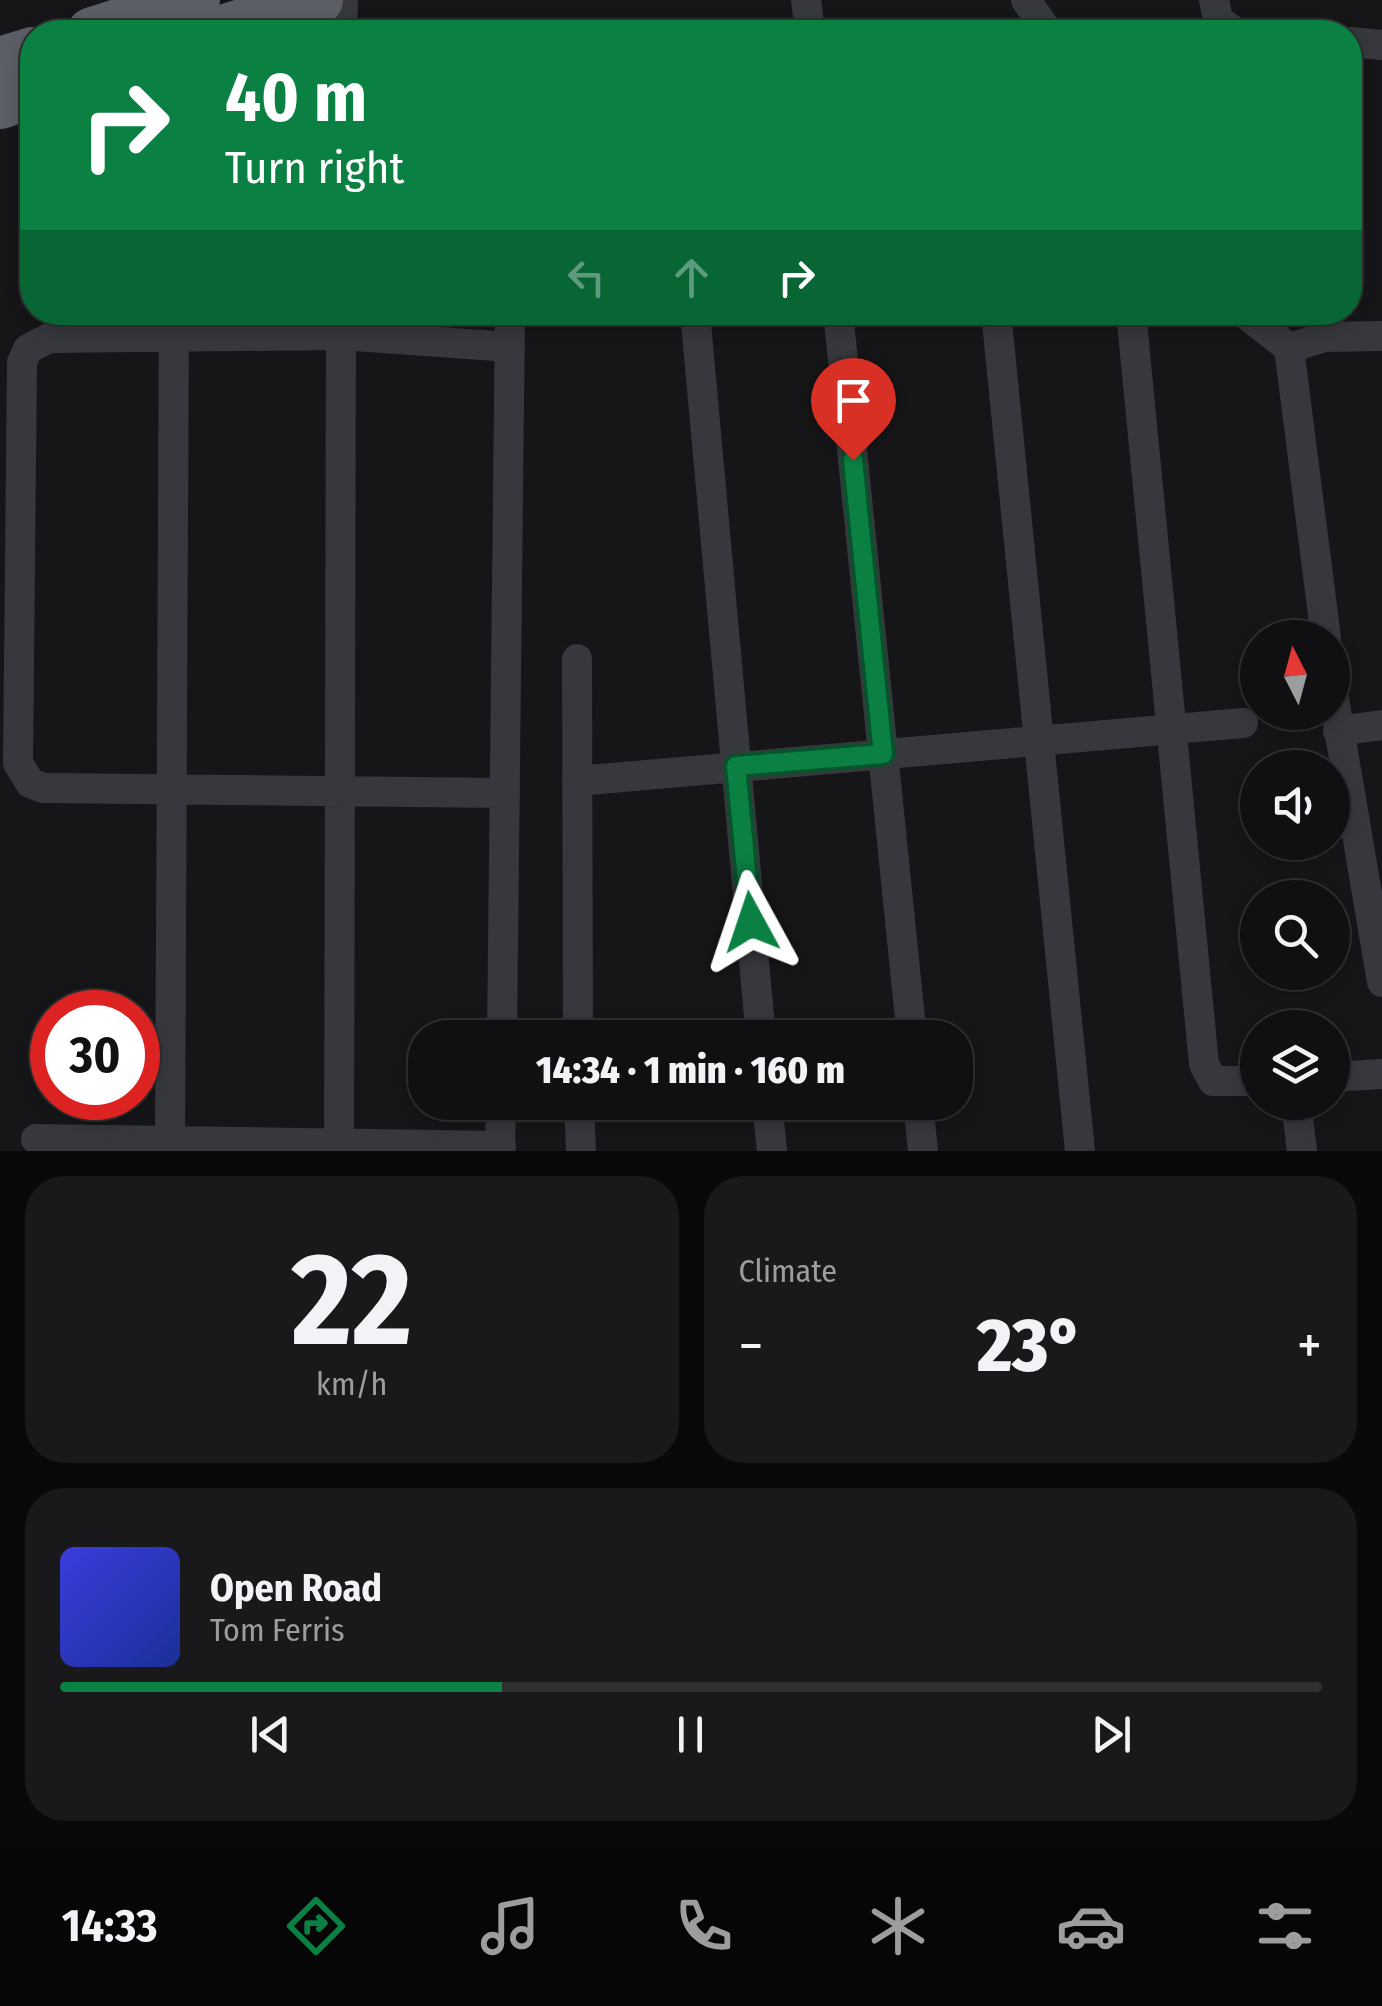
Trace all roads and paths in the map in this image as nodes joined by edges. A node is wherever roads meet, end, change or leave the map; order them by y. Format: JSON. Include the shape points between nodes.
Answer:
{"nodes":[{"id":1,"x":195,"y":0,"type":"edge"},
{"id":2,"x":318,"y":0,"type":"edge"},
{"id":3,"x":131,"y":20,"type":"edge"},
{"id":4,"x":254,"y":20,"type":"edge"},
{"id":5,"x":165,"y":325,"type":"edge"},
{"id":6,"x":174,"y":325,"type":"edge"},
{"id":7,"x":341,"y":325,"type":"edge"},
{"id":8,"x":348,"y":325,"type":"edge"},
{"id":9,"x":510,"y":325,"type":"edge"},
{"id":10,"x":696,"y":325,"type":"edge"},
{"id":11,"x":839,"y":325,"type":"edge"},
{"id":12,"x":997,"y":325,"type":"edge"},
{"id":13,"x":1133,"y":325,"type":"edge"},
{"id":14,"x":1259,"y":325,"type":"edge"},
{"id":15,"x":1382,"y":336,"type":"edge"},
{"id":16,"x":510,"y":347,"type":"junction"},
{"id":17,"x":1288,"y":348,"type":"junction"},
{"id":18,"x":1324,"y":620,"type":"edge"},
{"id":19,"x":577,"y":659,"type":"dead end"},
{"id":20,"x":1240,"y":723,"type":"edge"},
{"id":21,"x":1382,"y":725,"type":"edge"},
{"id":22,"x":1172,"y":728,"type":"junction"},
{"id":23,"x":1338,"y":732,"type":"joint"},
{"id":24,"x":1039,"y":740,"type":"junction"},
{"id":25,"x":883,"y":754,"type":"junction"},
{"id":26,"x":736,"y":766,"type":"junction"},
{"id":27,"x":577,"y":781,"type":"junction"},
{"id":28,"x":172,"y":788,"type":"junction"},
{"id":29,"x":340,"y":789,"type":"junction"},
{"id":30,"x":505,"y":792,"type":"junction"},
{"id":31,"x":1382,"y":982,"type":"edge"},
{"id":32,"x":502,"y":1020,"type":"edge"},
{"id":33,"x":578,"y":1020,"type":"edge"},
{"id":34,"x":759,"y":1020,"type":"edge"},
{"id":35,"x":910,"y":1020,"type":"edge"},
{"id":36,"x":1382,"y":1074,"type":"edge"},
{"id":37,"x":1350,"y":1076,"type":"edge"},
{"id":38,"x":1240,"y":1081,"type":"edge"},
{"id":39,"x":501,"y":1120,"type":"edge"},
{"id":40,"x":579,"y":1120,"type":"edge"},
{"id":41,"x":769,"y":1120,"type":"edge"},
{"id":42,"x":920,"y":1120,"type":"edge"},
{"id":43,"x":1298,"y":1120,"type":"edge"},
{"id":44,"x":36,"y":1140,"type":"dead end"},
{"id":45,"x":170,"y":1142,"type":"junction"},
{"id":46,"x":339,"y":1147,"type":"edge"},
{"id":47,"x":500,"y":1148,"type":"edge"},
{"id":48,"x":581,"y":1151,"type":"edge"},
{"id":49,"x":772,"y":1151,"type":"edge"},
{"id":50,"x":923,"y":1151,"type":"edge"},
{"id":51,"x":1080,"y":1151,"type":"edge"},
{"id":52,"x":1302,"y":1151,"type":"edge"}],
"edges":[{"from":1,"to":3,"type":"highway"},
{"from":2,"to":4,"type":"highway"},
{"from":5,"to":28,"type":"street","via":[[49,338],[28,349],[22,362],[18,763],[30,782],[44,788]]},
{"from":6,"to":28,"type":"street"},
{"from":7,"to":29,"type":"street"},
{"from":8,"to":16,"type":"street"},
{"from":9,"to":16,"type":"street"},
{"from":10,"to":26,"type":"street"},
{"from":11,"to":25,"type":"street"},
{"from":12,"to":24,"type":"street"},
{"from":13,"to":22,"type":"street"},
{"from":14,"to":17,"type":"street"},
{"from":15,"to":17,"type":"street","via":[[1324,337]]},
{"from":16,"to":30,"type":"street"},
{"from":17,"to":18,"type":"street"},
{"from":19,"to":27,"type":"street"},
{"from":20,"to":22,"type":"street"},
{"from":21,"to":23,"type":"street"},
{"from":22,"to":24,"type":"street"},
{"from":22,"to":38,"type":"street","via":[[1204,1064],[1212,1081]]},
{"from":23,"to":31,"type":"street"},
{"from":24,"to":25,"type":"street"},
{"from":24,"to":51,"type":"street"},
{"from":25,"to":26,"type":"street"},
{"from":25,"to":35,"type":"street"},
{"from":26,"to":27,"type":"street"},
{"from":26,"to":34,"type":"street"},
{"from":27,"to":33,"type":"street"},
{"from":28,"to":29,"type":"street"},
{"from":28,"to":45,"type":"street"},
{"from":29,"to":30,"type":"street"},
{"from":29,"to":46,"type":"street"},
{"from":30,"to":32,"type":"street"},
{"from":36,"to":37,"type":"street"},
{"from":39,"to":47,"type":"street"},
{"from":40,"to":48,"type":"street"},
{"from":41,"to":49,"type":"street"},
{"from":42,"to":50,"type":"street"},
{"from":43,"to":52,"type":"street"},
{"from":44,"to":45,"type":"street"},
{"from":45,"to":46,"type":"street"},
{"from":46,"to":47,"type":"street"}]}
